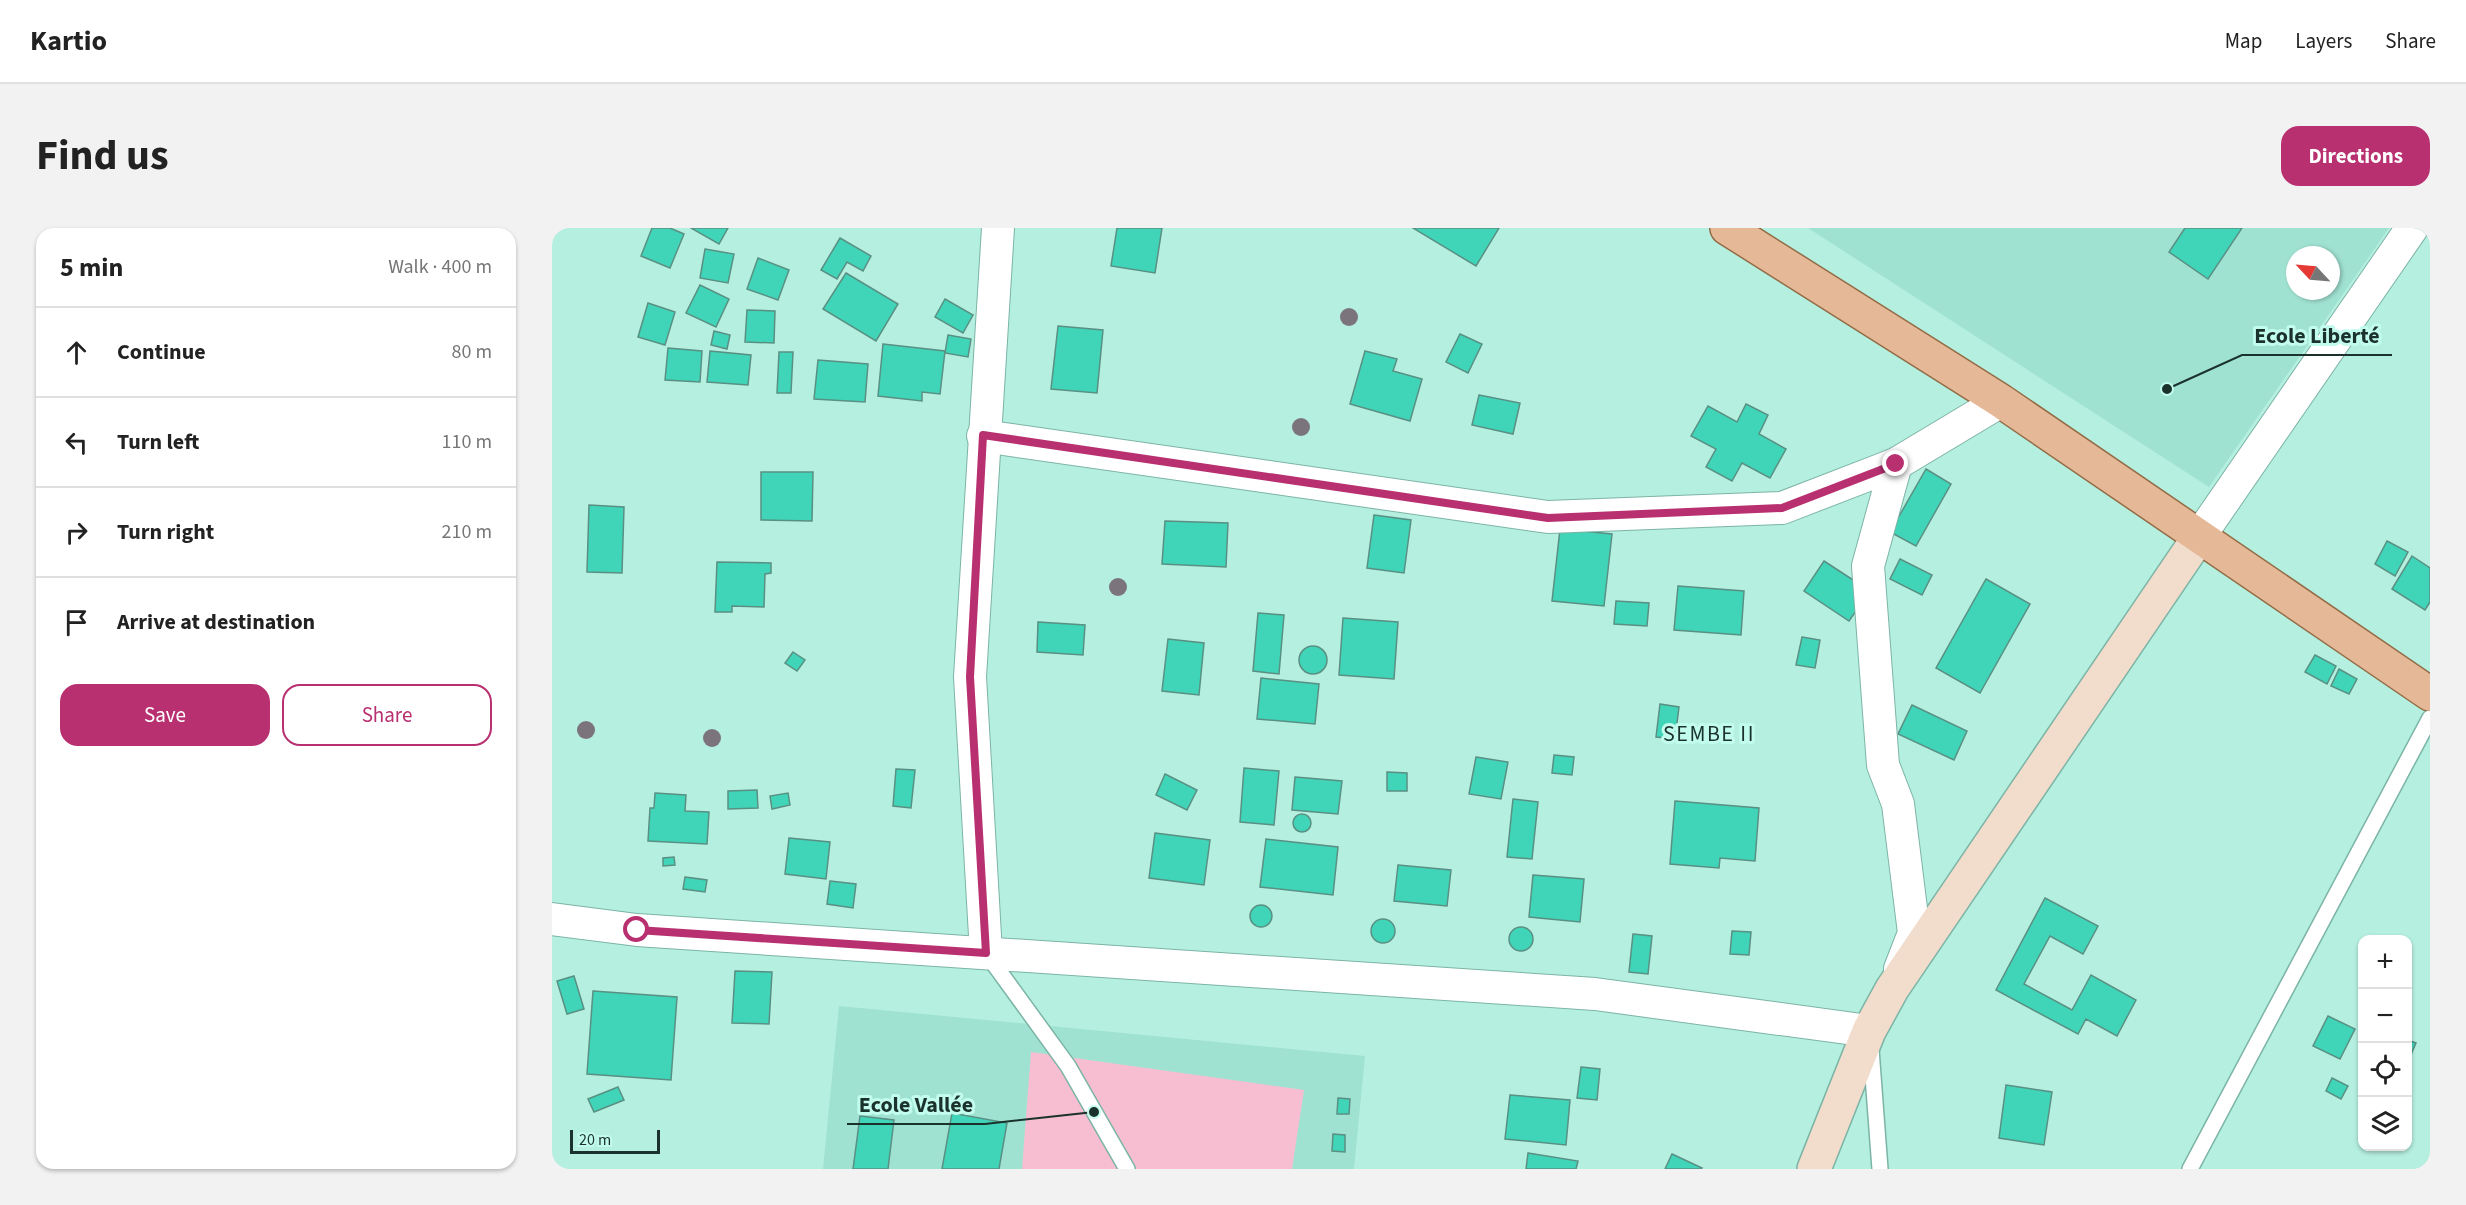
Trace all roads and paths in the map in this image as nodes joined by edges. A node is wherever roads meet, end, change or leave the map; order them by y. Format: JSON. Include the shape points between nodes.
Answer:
{"nodes":[{"id":1,"x":998,"y":228,"type":"edge"},
{"id":2,"x":1727,"y":228,"type":"edge"},
{"id":3,"x":2412,"y":228,"type":"edge"},
{"id":4,"x":2001,"y":401,"type":"junction"},
{"id":5,"x":983,"y":435,"type":"junction"},
{"id":6,"x":1896,"y":464,"type":"junction"},
{"id":7,"x":2199,"y":537,"type":"junction"},
{"id":8,"x":2430,"y":694,"type":"edge"},
{"id":9,"x":2430,"y":718,"type":"edge"},
{"id":10,"x":552,"y":919,"type":"edge"},
{"id":11,"x":986,"y":953,"type":"junction"},
{"id":12,"x":1892,"y":989,"type":"junction"},
{"id":13,"x":1869,"y":1031,"type":"junction"},
{"id":14,"x":1127,"y":1169,"type":"edge"},
{"id":15,"x":1814,"y":1169,"type":"edge"},
{"id":16,"x":1880,"y":1169,"type":"edge"},
{"id":17,"x":2190,"y":1169,"type":"edge"}],
"edges":[{"from":1,"to":5,"type":"street"},
{"from":2,"to":4,"type":"main road"},
{"from":3,"to":7,"type":"street"},
{"from":4,"to":6,"type":"street"},
{"from":4,"to":7,"type":"main road"},
{"from":5,"to":6,"type":"street","via":[[1548,518],[1782,508]]},
{"from":5,"to":11,"type":"street","via":[[970,677]]},
{"from":6,"to":12,"type":"street","via":[[1868,566],[1883,765],[1898,804],[1914,933]]},
{"from":7,"to":8,"type":"main road"},
{"from":7,"to":12,"type":"main road"},
{"from":9,"to":17,"type":"lane"},
{"from":10,"to":11,"type":"street","via":[[637,930]]},
{"from":11,"to":13,"type":"street","via":[[1595,994]]},
{"from":11,"to":14,"type":"lane","via":[[1068,1066]]},
{"from":12,"to":13,"type":"main road"},
{"from":13,"to":15,"type":"main road"},
{"from":13,"to":16,"type":"lane"}]}
